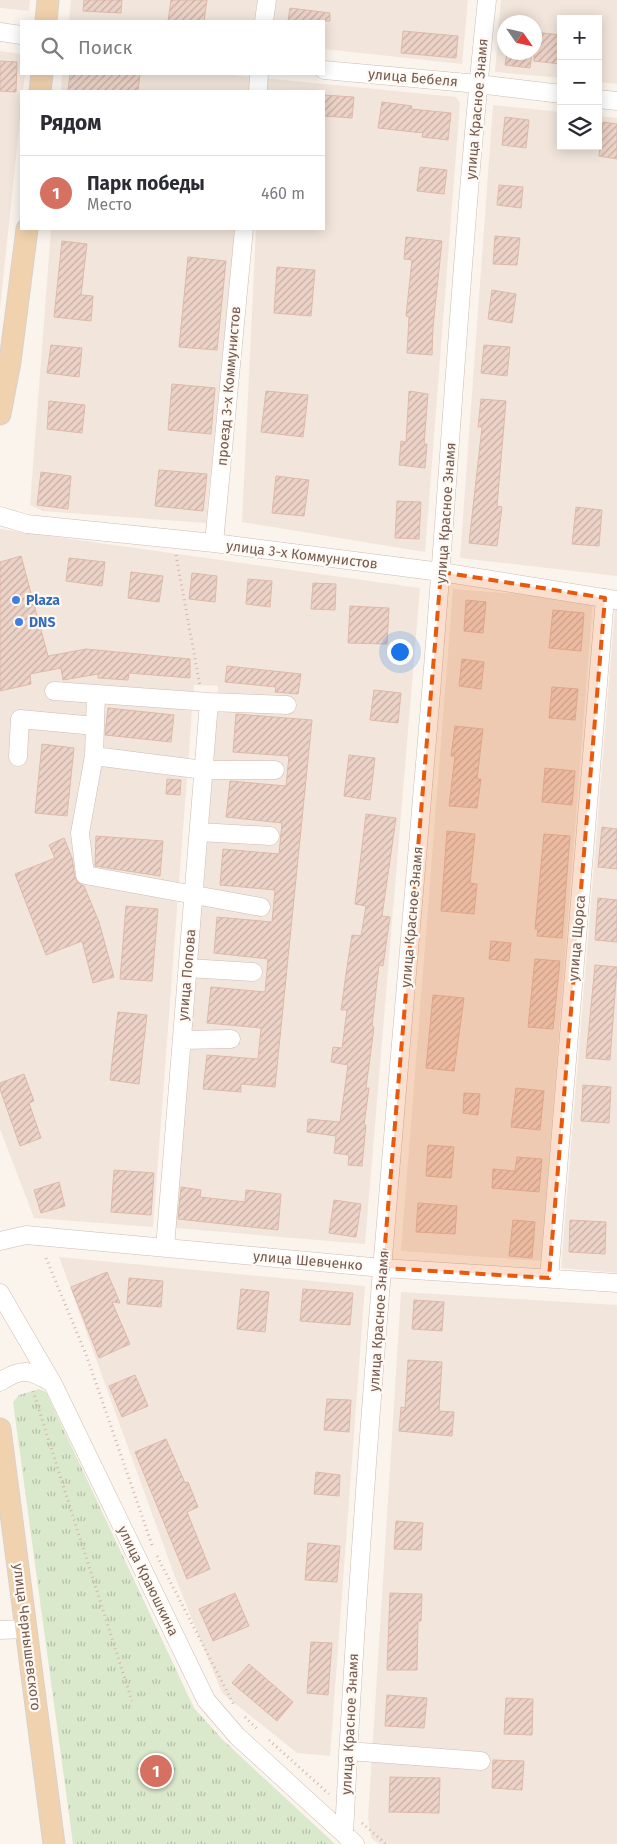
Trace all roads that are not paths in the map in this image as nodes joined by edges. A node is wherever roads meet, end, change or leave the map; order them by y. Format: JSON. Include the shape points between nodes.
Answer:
{"nodes":[{"id":1,"x":48,"y":0,"type":"edge"},
{"id":2,"x":267,"y":0,"type":"edge"},
{"id":3,"x":487,"y":0,"type":"edge"},
{"id":4,"x":46,"y":20,"type":"edge"},
{"id":5,"x":264,"y":20,"type":"edge"},
{"id":6,"x":0,"y":32,"type":"edge"},
{"id":7,"x":20,"y":35,"type":"edge"},
{"id":8,"x":325,"y":70,"type":"edge"},
{"id":9,"x":42,"y":75,"type":"edge"},
{"id":10,"x":259,"y":75,"type":"edge"},
{"id":11,"x":478,"y":84,"type":"junction"},
{"id":12,"x":40,"y":90,"type":"edge"},
{"id":13,"x":258,"y":90,"type":"edge"},
{"id":14,"x":557,"y":94,"type":"edge"},
{"id":15,"x":602,"y":99,"type":"edge"},
{"id":16,"x":617,"y":101,"type":"edge"},
{"id":17,"x":27,"y":230,"type":"edge"},
{"id":18,"x":244,"y":230,"type":"edge"},
{"id":19,"x":0,"y":414,"type":"edge"},
{"id":20,"x":0,"y":516,"type":"edge"},
{"id":21,"x":214,"y":544,"type":"junction"},
{"id":22,"x":441,"y":572,"type":"junction"},
{"id":23,"x":611,"y":599,"type":"edge"},
{"id":24,"x":54,"y":691,"type":"dead end"},
{"id":25,"x":96,"y":694,"type":"junction"},
{"id":26,"x":209,"y":702,"type":"junction"},
{"id":27,"x":287,"y":705,"type":"dead end"},
{"id":28,"x":95,"y":726,"type":"junction"},
{"id":29,"x":94,"y":756,"type":"junction"},
{"id":30,"x":18,"y":757,"type":"dead end"},
{"id":31,"x":204,"y":770,"type":"junction"},
{"id":32,"x":275,"y":770,"type":"dead end"},
{"id":33,"x":199,"y":832,"type":"junction"},
{"id":34,"x":270,"y":836,"type":"dead end"},
{"id":35,"x":193,"y":896,"type":"junction"},
{"id":36,"x":261,"y":907,"type":"dead end"},
{"id":37,"x":188,"y":968,"type":"junction"},
{"id":38,"x":253,"y":972,"type":"dead end"},
{"id":39,"x":231,"y":1039,"type":"dead end"},
{"id":40,"x":182,"y":1040,"type":"junction"},
{"id":41,"x":0,"y":1241,"type":"edge"},
{"id":42,"x":165,"y":1248,"type":"junction"},
{"id":43,"x":383,"y":1268,"type":"junction"},
{"id":44,"x":549,"y":1278,"type":"junction"},
{"id":45,"x":617,"y":1283,"type":"edge"},
{"id":46,"x":0,"y":1293,"type":"edge"},
{"id":47,"x":0,"y":1382,"type":"edge"},
{"id":48,"x":53,"y":1384,"type":"junction"},
{"id":49,"x":0,"y":1429,"type":"edge"},
{"id":50,"x":26,"y":1629,"type":"junction"},
{"id":51,"x":0,"y":1630,"type":"edge"},
{"id":52,"x":348,"y":1751,"type":"junction"},
{"id":53,"x":481,"y":1761,"type":"dead end"},
{"id":54,"x":349,"y":1839,"type":"edge"},
{"id":55,"x":54,"y":1844,"type":"edge"}],
"edges":[{"from":1,"to":4,"type":"main road"},
{"from":2,"to":5,"type":"street"},
{"from":3,"to":11,"type":"street","name":"улица Красное Знамя"},
{"from":6,"to":7,"type":"street"},
{"from":8,"to":11,"type":"street","name":"улица Бебеля"},
{"from":9,"to":12,"type":"main road"},
{"from":10,"to":13,"type":"street"},
{"from":11,"to":14,"type":"street","name":"улица Бебеля"},
{"from":11,"to":22,"type":"street","name":"улица Красное Знамя"},
{"from":15,"to":16,"type":"street"},
{"from":17,"to":19,"type":"main road","via":[[12,352]]},
{"from":18,"to":21,"type":"street","name":"проезд 3-х Коммунистов"},
{"from":20,"to":21,"type":"street","name":"улица 3-х Коммунистов","via":[[27,524]]},
{"from":21,"to":22,"type":"street","name":"улица 3-х Коммунистов"},
{"from":22,"to":23,"type":"street","name":"улица 3-х Коммунистов"},
{"from":22,"to":43,"type":"street","name":"улица Красное Знамя"},
{"from":23,"to":44,"type":"street","name":"улица Щорса"},
{"from":24,"to":25,"type":"street"},
{"from":25,"to":26,"type":"street"},
{"from":25,"to":28,"type":"street"},
{"from":26,"to":27,"type":"street"},
{"from":26,"to":31,"type":"street","name":"улица Попова"},
{"from":28,"to":29,"type":"street"},
{"from":28,"to":30,"type":"street","via":[[20,720]]},
{"from":29,"to":31,"type":"street"},
{"from":29,"to":35,"type":"street","via":[[80,833],[85,875]]},
{"from":31,"to":32,"type":"street"},
{"from":31,"to":33,"type":"street","name":"улица Попова"},
{"from":33,"to":34,"type":"street"},
{"from":33,"to":35,"type":"street","name":"улица Попова"},
{"from":35,"to":36,"type":"street"},
{"from":35,"to":37,"type":"street","name":"улица Попова"},
{"from":37,"to":38,"type":"street"},
{"from":37,"to":40,"type":"street","name":"улица Попова"},
{"from":39,"to":40,"type":"street"},
{"from":40,"to":42,"type":"street","name":"улица Попова"},
{"from":41,"to":42,"type":"street","name":"улица Шевченко","via":[[26,1235]]},
{"from":42,"to":43,"type":"street","name":"улица Шевченко"},
{"from":43,"to":44,"type":"street","name":"улица Шевченко"},
{"from":43,"to":52,"type":"street","name":"улица Красное Знамя"},
{"from":44,"to":45,"type":"street","name":"улица Шевченко"},
{"from":46,"to":48,"type":"street","name":"улица Краюшкина"},
{"from":47,"to":48,"type":"street","via":[[14,1372],[26,1372]]},
{"from":48,"to":54,"type":"street","name":"улица Краюшкина","via":[[206,1700],[237,1736]]},
{"from":49,"to":50,"type":"main road","name":"улица Чернышевского"},
{"from":50,"to":51,"type":"street"},
{"from":50,"to":55,"type":"main road","name":"улица Чернышевского"},
{"from":52,"to":53,"type":"street"},
{"from":52,"to":54,"type":"street","name":"улица Красное Знамя","via":[[345,1808]]}]}
